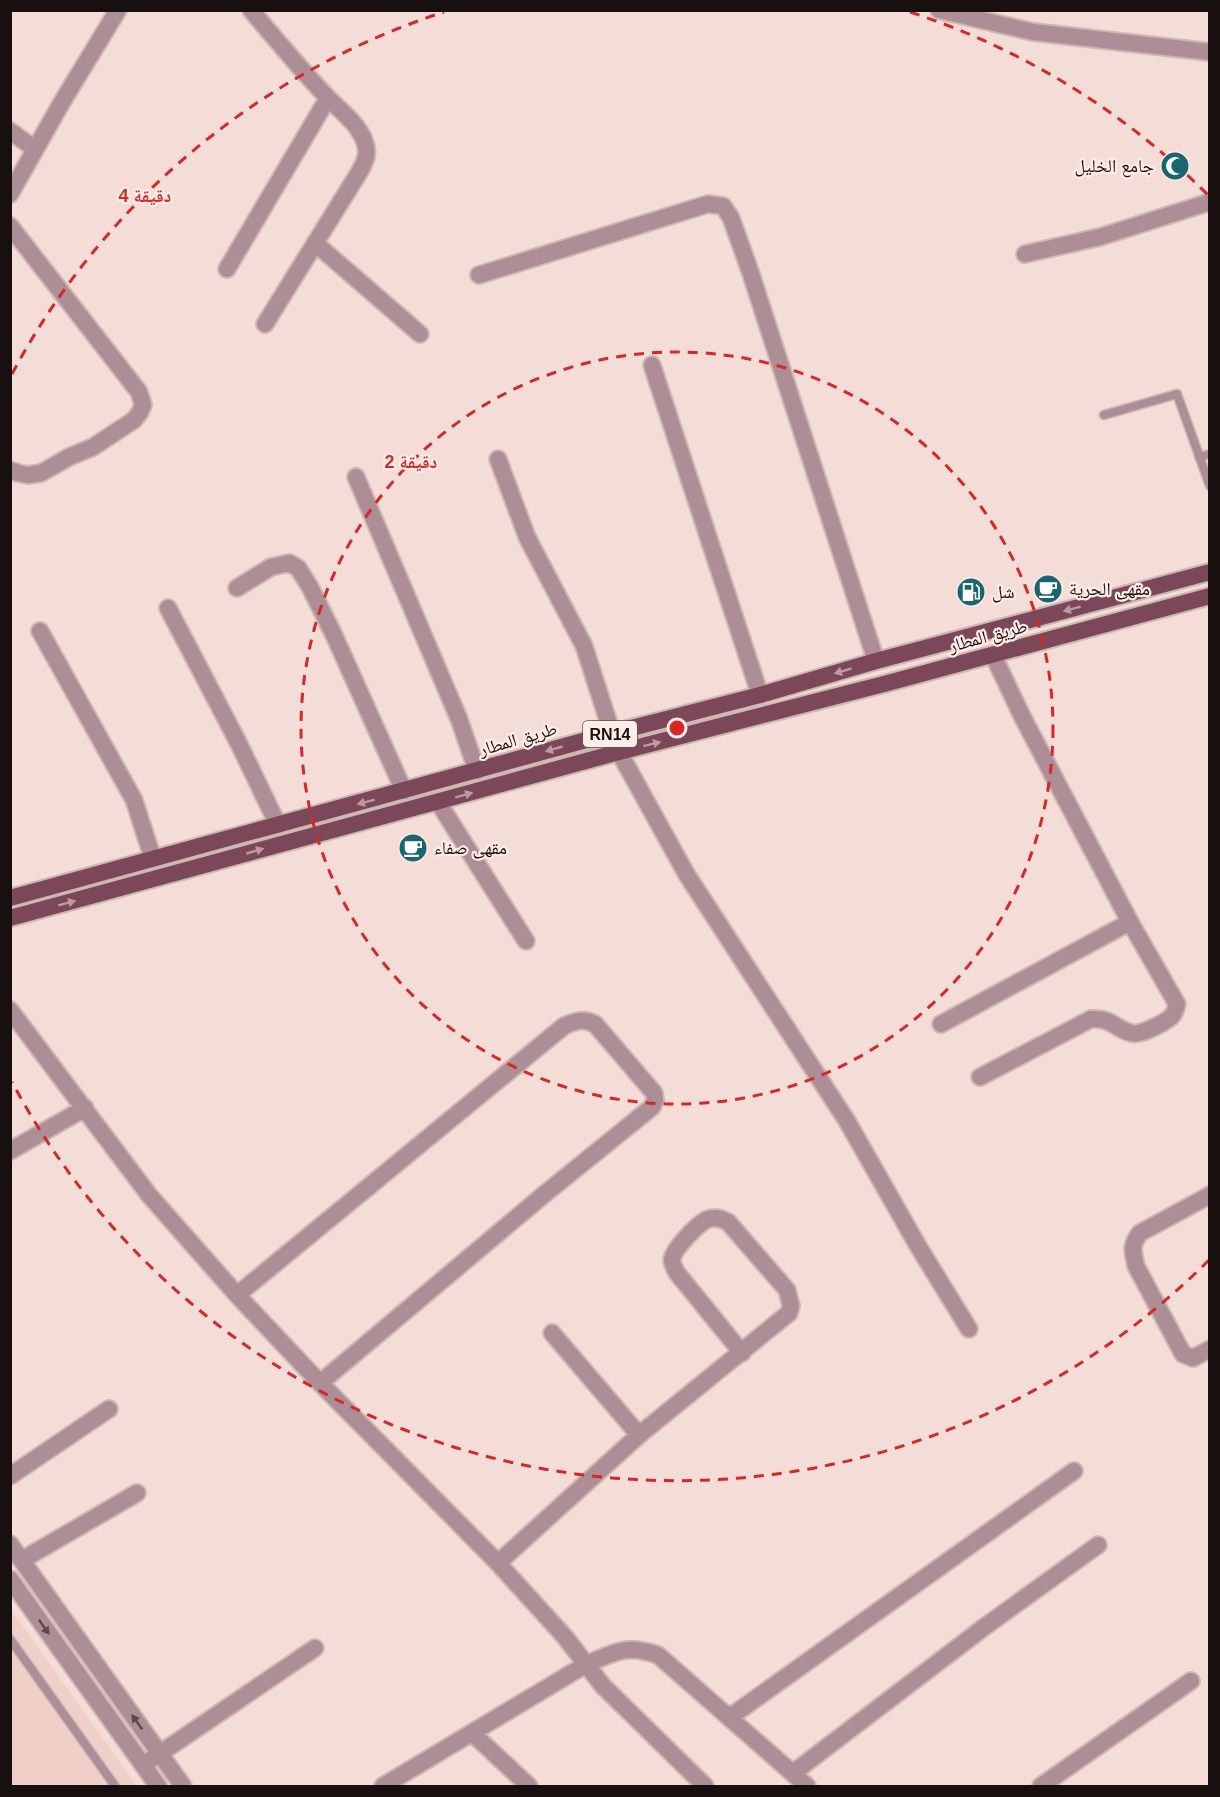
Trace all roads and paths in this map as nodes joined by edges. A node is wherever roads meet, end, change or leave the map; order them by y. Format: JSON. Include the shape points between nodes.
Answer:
{"nodes":[{"id":1,"x":117,"y":10,"type":"edge"},
{"id":2,"x":251,"y":10,"type":"edge"},
{"id":3,"x":939,"y":10,"type":"edge"},
{"id":4,"x":1209,"y":52,"type":"edge"},
{"id":5,"x":328,"y":98,"type":"junction"},
{"id":6,"x":10,"y":131,"type":"edge"},
{"id":7,"x":35,"y":149,"type":"junction"},
{"id":8,"x":10,"y":194,"type":"edge"},
{"id":9,"x":1209,"y":202,"type":"edge"},
{"id":10,"x":10,"y":226,"type":"edge"},
{"id":11,"x":315,"y":243,"type":"junction"},
{"id":12,"x":1025,"y":254,"type":"dead end"},
{"id":13,"x":227,"y":269,"type":"dead end"},
{"id":14,"x":479,"y":275,"type":"dead end"},
{"id":15,"x":265,"y":324,"type":"dead end"},
{"id":16,"x":420,"y":334,"type":"dead end"},
{"id":17,"x":652,"y":365,"type":"dead end"},
{"id":18,"x":1104,"y":415,"type":"dead end"},
{"id":19,"x":1209,"y":454,"type":"edge"},
{"id":20,"x":1199,"y":457,"type":"junction"},
{"id":21,"x":498,"y":459,"type":"dead end"},
{"id":22,"x":10,"y":470,"type":"edge"},
{"id":23,"x":356,"y":477,"type":"dead end"},
{"id":24,"x":1209,"y":486,"type":"edge"},
{"id":25,"x":1209,"y":572,"type":"edge"},
{"id":26,"x":237,"y":588,"type":"dead end"},
{"id":27,"x":1209,"y":596,"type":"edge"},
{"id":28,"x":168,"y":608,"type":"dead end"},
{"id":29,"x":40,"y":632,"type":"dead end"},
{"id":30,"x":993,"y":655,"type":"junction"},
{"id":31,"x":876,"y":662,"type":"junction"},
{"id":32,"x":760,"y":695,"type":"junction"},
{"id":33,"x":612,"y":733,"type":"junction"},
{"id":34,"x":619,"y":752,"type":"junction"},
{"id":35,"x":477,"y":771,"type":"junction"},
{"id":36,"x":404,"y":792,"type":"junction"},
{"id":37,"x":438,"y":802,"type":"junction"},
{"id":38,"x":278,"y":825,"type":"junction"},
{"id":39,"x":153,"y":859,"type":"junction"},
{"id":40,"x":10,"y":898,"type":"edge"},
{"id":41,"x":10,"y":918,"type":"edge"},
{"id":42,"x":1130,"y":922,"type":"junction"},
{"id":43,"x":525,"y":941,"type":"dead end"},
{"id":44,"x":10,"y":1010,"type":"edge"},
{"id":45,"x":941,"y":1023,"type":"dead end"},
{"id":46,"x":980,"y":1077,"type":"dead end"},
{"id":47,"x":85,"y":1108,"type":"junction"},
{"id":48,"x":10,"y":1151,"type":"edge"},
{"id":49,"x":1209,"y":1195,"type":"edge"},
{"id":50,"x":237,"y":1295,"type":"junction"},
{"id":51,"x":969,"y":1329,"type":"dead end"},
{"id":52,"x":552,"y":1333,"type":"dead end"},
{"id":53,"x":1209,"y":1349,"type":"edge"},
{"id":54,"x":742,"y":1353,"type":"junction"},
{"id":55,"x":320,"y":1383,"type":"junction"},
{"id":56,"x":109,"y":1409,"type":"dead end"},
{"id":57,"x":639,"y":1435,"type":"junction"},
{"id":58,"x":1074,"y":1471,"type":"dead end"},
{"id":59,"x":10,"y":1476,"type":"edge"},
{"id":60,"x":137,"y":1492,"type":"dead end"},
{"id":61,"x":10,"y":1544,"type":"edge"},
{"id":62,"x":1098,"y":1545,"type":"dead end"},
{"id":63,"x":22,"y":1560,"type":"junction"},
{"id":64,"x":498,"y":1563,"type":"junction"},
{"id":65,"x":10,"y":1579,"type":"edge"},
{"id":66,"x":10,"y":1639,"type":"edge"},
{"id":67,"x":315,"y":1648,"type":"dead end"},
{"id":68,"x":585,"y":1665,"type":"junction"},
{"id":69,"x":1191,"y":1681,"type":"dead end"},
{"id":70,"x":730,"y":1717,"type":"junction"},
{"id":71,"x":472,"y":1733,"type":"junction"},
{"id":72,"x":159,"y":1753,"type":"junction"},
{"id":73,"x":143,"y":1765,"type":"junction"},
{"id":74,"x":792,"y":1773,"type":"junction"},
{"id":75,"x":115,"y":1786,"type":"edge"},
{"id":76,"x":158,"y":1786,"type":"edge"},
{"id":77,"x":183,"y":1786,"type":"edge"},
{"id":78,"x":383,"y":1786,"type":"edge"},
{"id":79,"x":529,"y":1786,"type":"edge"},
{"id":80,"x":705,"y":1786,"type":"edge"},
{"id":81,"x":807,"y":1786,"type":"edge"},
{"id":82,"x":1041,"y":1786,"type":"edge"}],
"edges":[{"from":1,"to":7,"type":"street"},
{"from":2,"to":5,"type":"street"},
{"from":3,"to":4,"type":"street","via":[[1033,32]]},
{"from":5,"to":11,"type":"street","via":[[354,124],[367,150],[366,160]]},
{"from":5,"to":13,"type":"street"},
{"from":6,"to":7,"type":"street"},
{"from":7,"to":8,"type":"street"},
{"from":9,"to":12,"type":"street","via":[[1100,237]]},
{"from":10,"to":22,"type":"street","via":[[139,392],[143,405],[134,420],[93,447],[41,473],[28,475]]},
{"from":11,"to":15,"type":"street"},
{"from":11,"to":16,"type":"street"},
{"from":14,"to":31,"type":"street","via":[[697,208],[723,206],[750,271]]},
{"from":17,"to":32,"type":"street"},
{"from":18,"to":20,"type":"lane","via":[[1177,394]]},
{"from":19,"to":20,"type":"lane"},
{"from":20,"to":24,"type":"lane"},
{"from":21,"to":33,"type":"street","via":[[527,537],[584,646]]},
{"from":23,"to":35,"type":"street","via":[[459,719]]},
{"from":25,"to":31,"type":"main road","name":"طريق المطار","number":"RN14","one_way":true},
{"from":26,"to":36,"type":"street","via":[[271,567],[289,563],[298,567],[333,633]]},
{"from":27,"to":30,"type":"main road","name":"طريق المطار","number":"RN14"},
{"from":28,"to":38,"type":"street"},
{"from":29,"to":39,"type":"street","via":[[134,800]]},
{"from":34,"to":30,"type":"main road","name":"طريق المطار","number":"RN14","one_way":true},
{"from":30,"to":42,"type":"street"},
{"from":31,"to":32,"type":"main road","name":"طريق المطار","number":"RN14","one_way":true},
{"from":32,"to":33,"type":"main road","name":"طريق المطار","number":"RN14"},
{"from":33,"to":35,"type":"main road","name":"طريق المطار","number":"RN14","one_way":true},
{"from":37,"to":34,"type":"main road","name":"طريق المطار","number":"RN14","one_way":true},
{"from":34,"to":51,"type":"street","via":[[687,875],[848,1121]]},
{"from":35,"to":36,"type":"main road","name":"طريق المطار","number":"RN14"},
{"from":36,"to":38,"type":"main road","name":"طريق المطار","number":"RN14","one_way":true},
{"from":41,"to":37,"type":"main road","name":"طريق المطار","number":"RN14","one_way":true},
{"from":37,"to":43,"type":"street"},
{"from":38,"to":39,"type":"main road","name":"طريق المطار","number":"RN14"},
{"from":39,"to":40,"type":"main road","name":"طريق المطار","number":"RN14"},
{"from":42,"to":45,"type":"street"},
{"from":42,"to":46,"type":"street","via":[[1177,1004],[1171,1017],[1137,1034],[1113,1022],[1090,1019]]},
{"from":44,"to":47,"type":"street"},
{"from":47,"to":48,"type":"street"},
{"from":47,"to":50,"type":"street","via":[[149,1195]]},
{"from":49,"to":53,"type":"street","via":[[1140,1233],[1133,1242],[1136,1266],[1183,1354],[1193,1358]]},
{"from":50,"to":55,"type":"street"},
{"from":50,"to":55,"type":"street","via":[[564,1026],[578,1020],[595,1024],[654,1093],[652,1107]]},
{"from":52,"to":57,"type":"street"},
{"from":54,"to":54,"type":"street","via":[[785,1318],[790,1299],[787,1290],[728,1222],[714,1218],[706,1220],[678,1246],[673,1266]]},
{"from":54,"to":57,"type":"street"},
{"from":55,"to":64,"type":"street"},
{"from":56,"to":59,"type":"street"},
{"from":57,"to":64,"type":"street"},
{"from":58,"to":70,"type":"street"},
{"from":60,"to":63,"type":"street"},
{"from":61,"to":63,"type":"street"},
{"from":62,"to":74,"type":"street"},
{"from":72,"to":63,"type":"street","one_way":true},
{"from":64,"to":68,"type":"street"},
{"from":65,"to":73,"type":"street","one_way":true},
{"from":66,"to":75,"type":"lane"},
{"from":67,"to":72,"type":"street"},
{"from":68,"to":70,"type":"street","via":[[617,1651],[640,1649],[658,1655]]},
{"from":68,"to":71,"type":"street"},
{"from":68,"to":80,"type":"street","via":[[636,1721]]},
{"from":69,"to":82,"type":"street"},
{"from":70,"to":74,"type":"street"},
{"from":71,"to":78,"type":"street"},
{"from":71,"to":79,"type":"street"},
{"from":72,"to":73,"type":"street"},
{"from":72,"to":77,"type":"street"},
{"from":73,"to":76,"type":"street"},
{"from":74,"to":81,"type":"street"}]}
